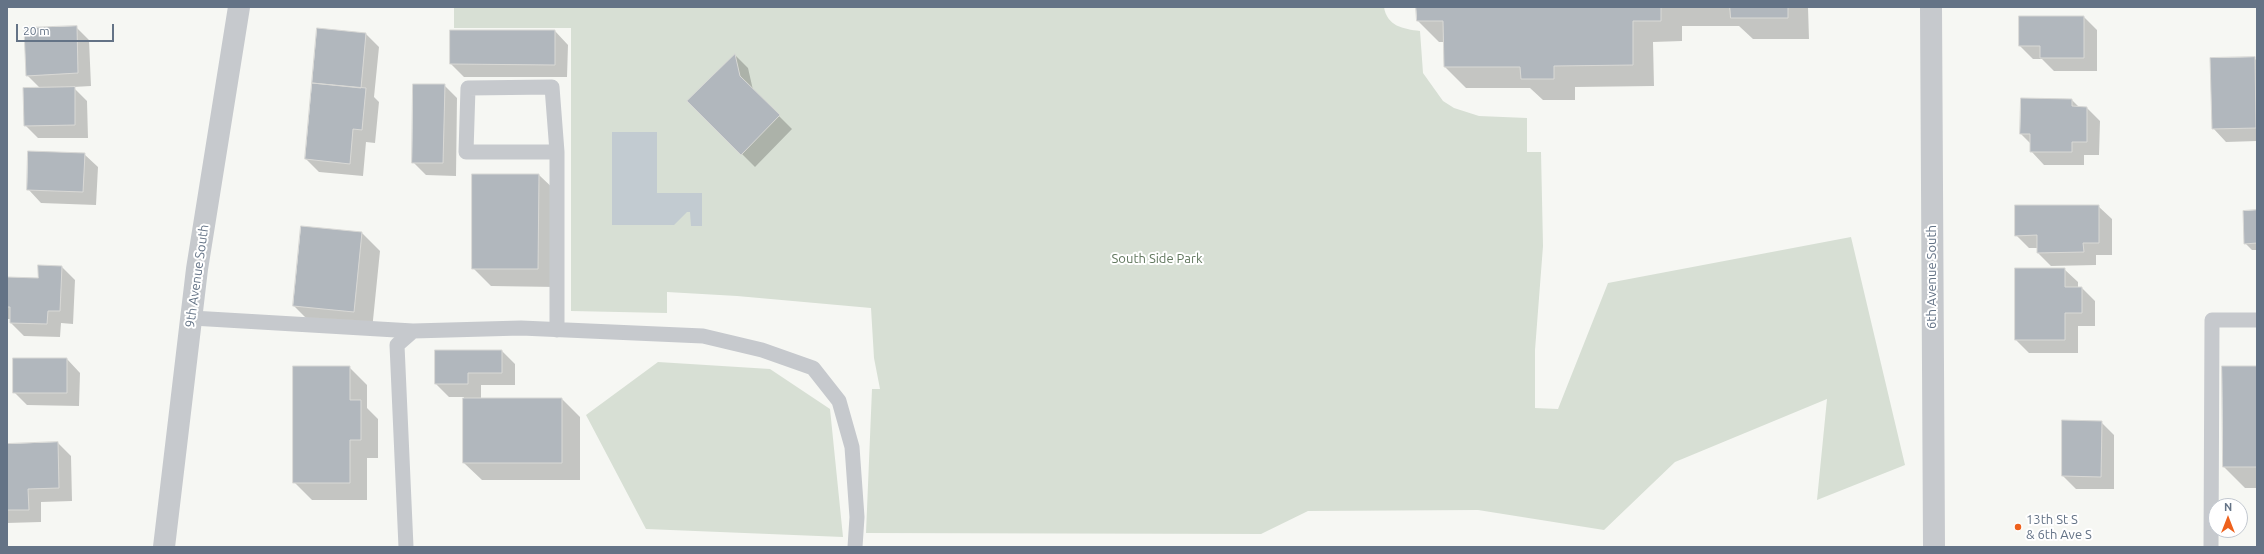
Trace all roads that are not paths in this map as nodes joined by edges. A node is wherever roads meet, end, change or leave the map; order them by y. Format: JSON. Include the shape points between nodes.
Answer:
{"nodes":[{"id":1,"x":239,"y":7,"type":"edge"},
{"id":2,"x":1931,"y":7,"type":"edge"},
{"id":3,"x":557,"y":152,"type":"junction"},
{"id":4,"x":192,"y":318,"type":"junction"},
{"id":5,"x":2257,"y":320,"type":"edge"},
{"id":6,"x":557,"y":330,"type":"junction"},
{"id":7,"x":413,"y":331,"type":"junction"},
{"id":8,"x":164,"y":547,"type":"edge"},
{"id":9,"x":406,"y":547,"type":"edge"},
{"id":10,"x":855,"y":547,"type":"edge"},
{"id":11,"x":1934,"y":547,"type":"edge"},
{"id":12,"x":2210,"y":547,"type":"edge"}],
"edges":[{"from":1,"to":4,"type":"street","name":"9th Avenue South","via":[[197,269]]},
{"from":2,"to":11,"type":"street","name":"6th Avenue South"},
{"from":3,"to":3,"type":"lane","via":[[552,87],[468,88],[466,152]]},
{"from":3,"to":6,"type":"lane"},
{"from":4,"to":7,"type":"lane"},
{"from":4,"to":8,"type":"street","name":"9th Avenue South"},
{"from":5,"to":12,"type":"lane","via":[[2212,320]]},
{"from":6,"to":7,"type":"lane","via":[[521,328]]},
{"from":6,"to":10,"type":"lane","via":[[703,336],[762,350],[813,368],[839,402],[852,447],[857,517]]},
{"from":7,"to":9,"type":"lane","via":[[397,345]]}]}
